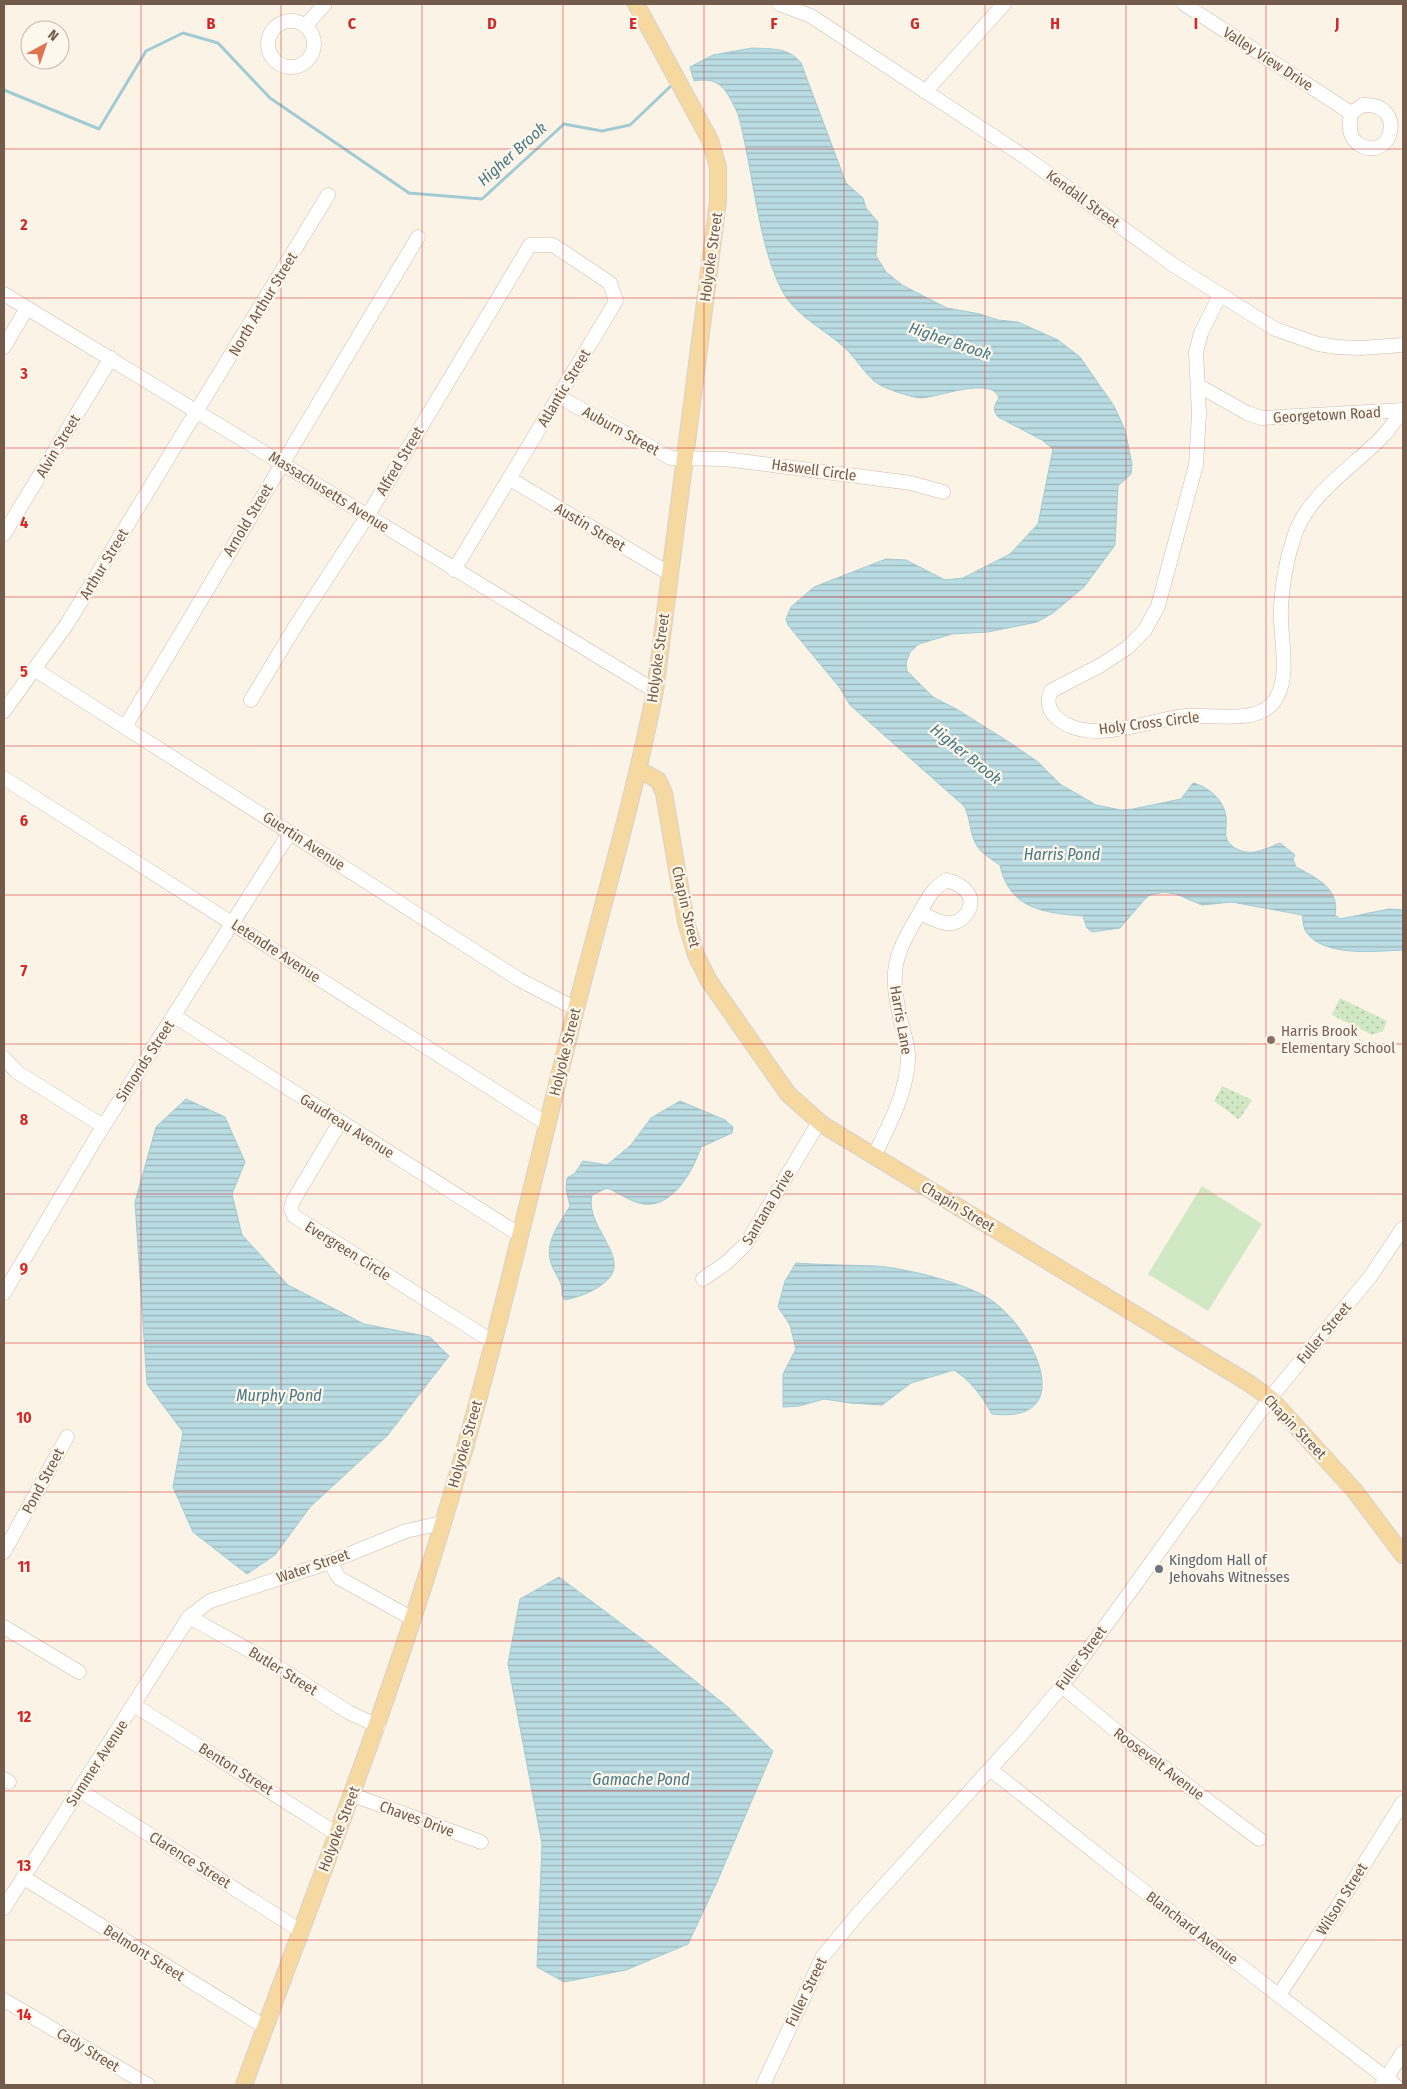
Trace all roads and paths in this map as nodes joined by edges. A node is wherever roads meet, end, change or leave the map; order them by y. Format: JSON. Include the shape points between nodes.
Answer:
{"nodes":[{"id":1,"x":325,"y":4,"type":"edge"},
{"id":2,"x":636,"y":4,"type":"edge"},
{"id":3,"x":779,"y":4,"type":"edge"},
{"id":4,"x":1004,"y":4,"type":"edge"},
{"id":5,"x":1184,"y":4,"type":"edge"},
{"id":6,"x":306,"y":25,"type":"dead end"},
{"id":7,"x":925,"y":92,"type":"junction"},
{"id":8,"x":1351,"y":114,"type":"dead end"},
{"id":9,"x":328,"y":196,"type":"dead end"},
{"id":10,"x":418,"y":237,"type":"dead end"},
{"id":11,"x":530,"y":246,"type":"joint"},
{"id":12,"x":4,"y":294,"type":"edge"},
{"id":13,"x":1220,"y":295,"type":"junction"},
{"id":14,"x":27,"y":308,"type":"junction"},
{"id":15,"x":1403,"y":345,"type":"edge"},
{"id":16,"x":4,"y":347,"type":"edge"},
{"id":17,"x":111,"y":358,"type":"junction"},
{"id":18,"x":1199,"y":386,"type":"junction"},
{"id":19,"x":559,"y":397,"type":"junction"},
{"id":20,"x":1403,"y":410,"type":"edge"},
{"id":21,"x":197,"y":412,"type":"junction"},
{"id":22,"x":685,"y":458,"type":"junction"},
{"id":23,"x":282,"y":462,"type":"junction"},
{"id":24,"x":510,"y":479,"type":"junction"},
{"id":25,"x":943,"y":492,"type":"dead end"},
{"id":26,"x":368,"y":515,"type":"junction"},
{"id":27,"x":4,"y":534,"type":"edge"},
{"id":28,"x":454,"y":570,"type":"junction"},
{"id":29,"x":670,"y":574,"type":"junction"},
{"id":30,"x":34,"y":669,"type":"junction"},
{"id":31,"x":654,"y":691,"type":"junction"},
{"id":32,"x":251,"y":700,"type":"dead end"},
{"id":33,"x":4,"y":711,"type":"edge"},
{"id":34,"x":125,"y":727,"type":"junction"},
{"id":35,"x":639,"y":770,"type":"junction"},
{"id":36,"x":4,"y":778,"type":"edge"},
{"id":37,"x":290,"y":832,"type":"junction"},
{"id":38,"x":920,"y":913,"type":"dead end"},
{"id":39,"x":234,"y":923,"type":"junction"},
{"id":40,"x":576,"y":1009,"type":"junction"},
{"id":41,"x":174,"y":1016,"type":"junction"},
{"id":42,"x":4,"y":1058,"type":"edge"},
{"id":43,"x":340,"y":1122,"type":"junction"},
{"id":44,"x":819,"y":1122,"type":"junction"},
{"id":45,"x":547,"y":1124,"type":"junction"},
{"id":46,"x":104,"y":1126,"type":"junction"},
{"id":47,"x":874,"y":1156,"type":"junction"},
{"id":48,"x":1403,"y":1228,"type":"edge"},
{"id":49,"x":520,"y":1235,"type":"junction"},
{"id":50,"x":702,"y":1279,"type":"dead end"},
{"id":51,"x":4,"y":1293,"type":"edge"},
{"id":52,"x":493,"y":1342,"type":"junction"},
{"id":53,"x":1270,"y":1398,"type":"junction"},
{"id":54,"x":67,"y":1437,"type":"dead end"},
{"id":55,"x":442,"y":1523,"type":"junction"},
{"id":56,"x":4,"y":1552,"type":"edge"},
{"id":57,"x":1403,"y":1555,"type":"edge"},
{"id":58,"x":330,"y":1562,"type":"junction"},
{"id":59,"x":189,"y":1616,"type":"junction"},
{"id":60,"x":413,"y":1619,"type":"junction"},
{"id":61,"x":4,"y":1626,"type":"edge"},
{"id":62,"x":79,"y":1672,"type":"dead end"},
{"id":63,"x":1062,"y":1686,"type":"junction"},
{"id":64,"x":134,"y":1705,"type":"junction"},
{"id":65,"x":378,"y":1726,"type":"junction"},
{"id":66,"x":990,"y":1769,"type":"junction"},
{"id":67,"x":79,"y":1790,"type":"junction"},
{"id":68,"x":353,"y":1795,"type":"junction"},
{"id":69,"x":1403,"y":1802,"type":"edge"},
{"id":70,"x":337,"y":1834,"type":"junction"},
{"id":71,"x":1259,"y":1839,"type":"dead end"},
{"id":72,"x":481,"y":1842,"type":"dead end"},
{"id":73,"x":24,"y":1878,"type":"junction"},
{"id":74,"x":4,"y":1908,"type":"edge"},
{"id":75,"x":301,"y":1931,"type":"junction"},
{"id":76,"x":1279,"y":1995,"type":"junction"},
{"id":77,"x":4,"y":2000,"type":"edge"},
{"id":78,"x":265,"y":2027,"type":"junction"},
{"id":79,"x":1403,"y":2052,"type":"edge"},
{"id":80,"x":1388,"y":2083,"type":"edge"},
{"id":81,"x":148,"y":2085,"type":"edge"},
{"id":82,"x":244,"y":2085,"type":"edge"},
{"id":83,"x":763,"y":2085,"type":"edge"}],
"edges":[{"from":1,"to":6,"type":"street"},
{"from":2,"to":22,"type":"main road","name":"Holyoke Street","via":[[712,146],[718,167],[719,184]]},
{"from":3,"to":7,"type":"street","name":"Kendall Street","via":[[811,16]]},
{"from":4,"to":7,"type":"street"},
{"from":5,"to":8,"type":"street","name":"Valley View Drive"},
{"from":7,"to":13,"type":"street","name":"Kendall Street","via":[[1025,157]]},
{"from":9,"to":21,"type":"street","name":"North Arthur Street"},
{"from":10,"to":23,"type":"street","name":"Arnold Street"},
{"from":11,"to":19,"type":"street","name":"Atlantic Street","via":[[553,245],[610,283],[616,301]]},
{"from":11,"to":26,"type":"street","name":"Alfred Street"},
{"from":12,"to":14,"type":"street","name":"Massachusetts Avenue"},
{"from":13,"to":15,"type":"street","name":"Kendall Street","via":[[1275,329],[1318,344],[1355,348]]},
{"from":13,"to":18,"type":"street","name":"Holy Cross Circle","via":[[1201,332],[1196,352]]},
{"from":14,"to":16,"type":"street"},
{"from":14,"to":17,"type":"street","name":"Massachusetts Avenue"},
{"from":17,"to":21,"type":"street","name":"Massachusetts Avenue"},
{"from":17,"to":27,"type":"street","name":"Alvin Street"},
{"from":18,"to":20,"type":"street","name":"Georgetown Road","via":[[1247,414],[1262,418]]},
{"from":18,"to":20,"type":"street","name":"Holy Cross Circle","via":[[1196,465],[1155,613],[1145,630],[1127,648],[1050,694],[1049,705],[1054,714],[1077,727],[1099,731],[1186,716],[1251,715],[1270,705],[1279,693],[1282,680],[1281,602],[1289,553],[1296,533],[1310,508],[1383,436]]},
{"from":19,"to":22,"type":"street","name":"Auburn Street","via":[[670,458]]},
{"from":19,"to":24,"type":"street","name":"Atlantic Street"},
{"from":21,"to":23,"type":"street","name":"Massachusetts Avenue"},
{"from":21,"to":30,"type":"street","name":"Arthur Street","via":[[68,624]]},
{"from":22,"to":25,"type":"street","name":"Haswell Circle","via":[[725,458],[911,483]]},
{"from":22,"to":29,"type":"main road","name":"Holyoke Street"},
{"from":23,"to":26,"type":"street","name":"Massachusetts Avenue"},
{"from":23,"to":34,"type":"street","name":"Arnold Street"},
{"from":24,"to":28,"type":"street","name":"Atlantic Street"},
{"from":24,"to":29,"type":"street","name":"Austin Street"},
{"from":26,"to":28,"type":"street","name":"Massachusetts Avenue"},
{"from":26,"to":32,"type":"street","name":"Alfred Street"},
{"from":28,"to":31,"type":"street","name":"Massachusetts Avenue"},
{"from":29,"to":31,"type":"main road","name":"Holyoke Street"},
{"from":30,"to":33,"type":"street","name":"Arthur Street"},
{"from":30,"to":34,"type":"street","name":"Guertin Avenue"},
{"from":31,"to":35,"type":"main road","name":"Holyoke Street"},
{"from":34,"to":37,"type":"street","name":"Guertin Avenue"},
{"from":35,"to":40,"type":"main road","name":"Holyoke Street"},
{"from":35,"to":44,"type":"main road","name":"Chapin Street","via":[[658,780],[664,793],[686,922],[709,981],[788,1094]]},
{"from":36,"to":39,"type":"street","name":"Letendre Avenue"},
{"from":37,"to":39,"type":"street","name":"Simonds Street"},
{"from":37,"to":40,"type":"street","name":"Guertin Avenue","via":[[520,980]]},
{"from":38,"to":47,"type":"street","name":"Harris Lane","via":[[902,942],[893,971],[893,987],[909,1057],[906,1080],[896,1112]]},
{"from":39,"to":41,"type":"street","name":"Simonds Street"},
{"from":39,"to":45,"type":"street","name":"Letendre Avenue"},
{"from":40,"to":45,"type":"main road","name":"Holyoke Street"},
{"from":41,"to":43,"type":"street","name":"Gaudreau Avenue"},
{"from":41,"to":46,"type":"street","name":"Simonds Street"},
{"from":42,"to":46,"type":"street","via":[[17,1072]]},
{"from":43,"to":49,"type":"street","name":"Gaudreau Avenue"},
{"from":43,"to":52,"type":"street","name":"Evergreen Circle","via":[[293,1201],[291,1209],[294,1216]]},
{"from":44,"to":47,"type":"main road","name":"Chapin Street"},
{"from":44,"to":50,"type":"street","name":"Santana Drive","via":[[746,1244]]},
{"from":45,"to":49,"type":"main road","name":"Holyoke Street"},
{"from":46,"to":51,"type":"street","name":"Simonds Street"},
{"from":47,"to":53,"type":"main road","name":"Chapin Street"},
{"from":48,"to":53,"type":"street","name":"Fuller Street","via":[[1370,1277]]},
{"from":49,"to":52,"type":"main road","name":"Holyoke Street"},
{"from":52,"to":55,"type":"main road","name":"Holyoke Street"},
{"from":53,"to":57,"type":"main road","name":"Chapin Street","via":[[1354,1490]]},
{"from":53,"to":63,"type":"street","name":"Fuller Street"},
{"from":54,"to":56,"type":"street","name":"Pond Street"},
{"from":55,"to":58,"type":"street","name":"Water Street","via":[[406,1532]]},
{"from":55,"to":60,"type":"main road","name":"Holyoke Street"},
{"from":58,"to":59,"type":"street","name":"Water Street","via":[[210,1601]]},
{"from":58,"to":60,"type":"street","via":[[338,1578]]},
{"from":59,"to":64,"type":"street","name":"Summer Avenue"},
{"from":59,"to":65,"type":"street","name":"Butler Street","via":[[267,1660],[348,1712]]},
{"from":60,"to":65,"type":"main road","name":"Holyoke Street"},
{"from":61,"to":62,"type":"street"},
{"from":63,"to":66,"type":"street","name":"Fuller Street"},
{"from":63,"to":71,"type":"street","name":"Roosevelt Avenue","via":[[1126,1739]]},
{"from":64,"to":67,"type":"street","name":"Summer Avenue"},
{"from":64,"to":70,"type":"street","name":"Benton Street"},
{"from":65,"to":68,"type":"main road","name":"Holyoke Street"},
{"from":66,"to":76,"type":"street","name":"Blanchard Avenue"},
{"from":66,"to":83,"type":"street","name":"Fuller Street","via":[[823,1956]]},
{"from":67,"to":73,"type":"street","name":"Summer Avenue"},
{"from":67,"to":75,"type":"street","name":"Clarence Street"},
{"from":68,"to":70,"type":"main road","name":"Holyoke Street"},
{"from":68,"to":72,"type":"street","name":"Chaves Drive"},
{"from":69,"to":76,"type":"street","name":"Wilson Street"},
{"from":70,"to":75,"type":"main road","name":"Holyoke Street"},
{"from":73,"to":74,"type":"street","name":"Summer Avenue"},
{"from":73,"to":78,"type":"street","name":"Belmont Street"},
{"from":75,"to":78,"type":"main road","name":"Holyoke Street"},
{"from":76,"to":80,"type":"street","name":"Blanchard Avenue"},
{"from":77,"to":81,"type":"street","name":"Cady Street"},
{"from":78,"to":82,"type":"main road","name":"Holyoke Street"},
{"from":79,"to":80,"type":"street"}]}
